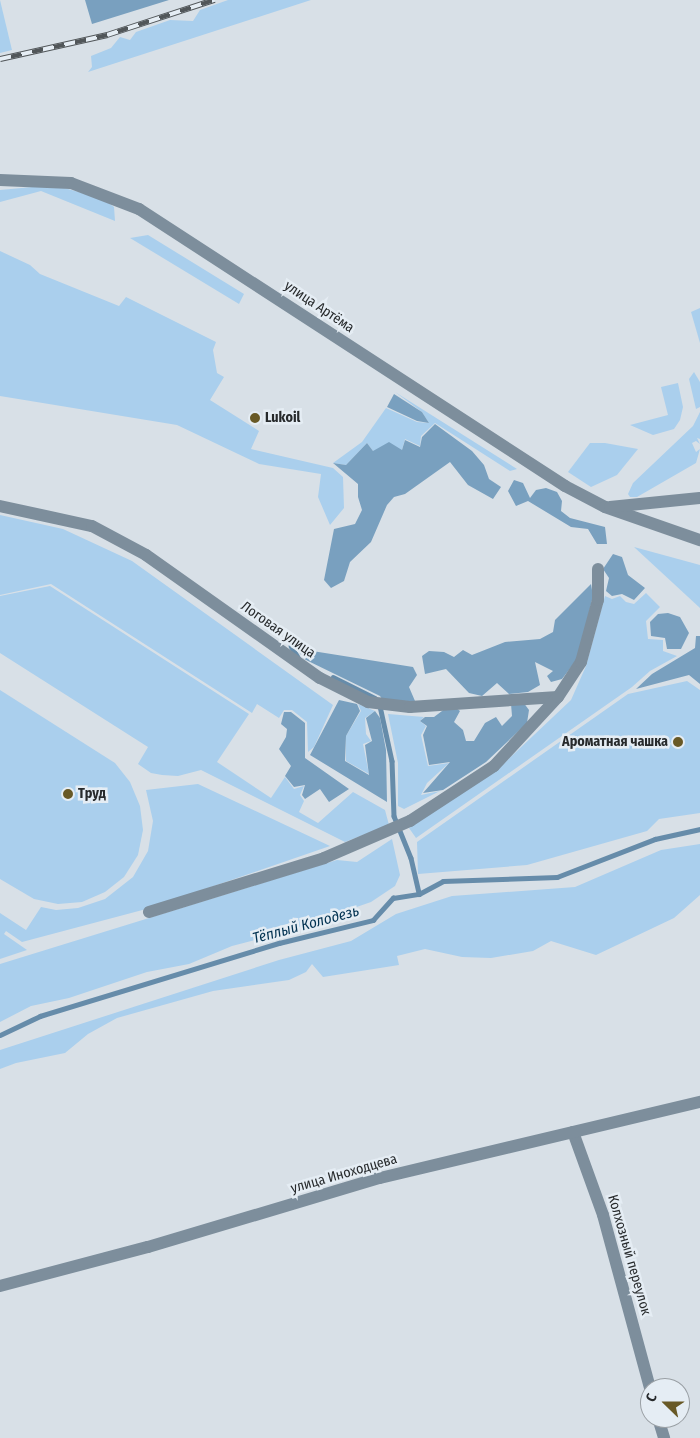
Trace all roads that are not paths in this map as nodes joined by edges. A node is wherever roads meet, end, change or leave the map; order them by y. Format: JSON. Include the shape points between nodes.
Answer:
{"nodes":[{"id":1,"x":0,"y":180,"type":"edge"},
{"id":2,"x":700,"y":498,"type":"edge"},
{"id":3,"x":0,"y":506,"type":"edge"},
{"id":4,"x":605,"y":507,"type":"junction"},
{"id":5,"x":700,"y":540,"type":"edge"},
{"id":6,"x":598,"y":569,"type":"dead end"},
{"id":7,"x":558,"y":697,"type":"junction"},
{"id":8,"x":149,"y":912,"type":"dead end"},
{"id":9,"x":700,"y":1102,"type":"edge"},
{"id":10,"x":573,"y":1132,"type":"junction"},
{"id":11,"x":0,"y":1286,"type":"edge"},
{"id":12,"x":647,"y":1378,"type":"edge"}],
"edges":[{"from":1,"to":4,"type":"street","name":"улица Артёма","via":[[72,183],[139,209],[565,486]]},
{"from":2,"to":4,"type":"street"},
{"from":3,"to":7,"type":"street","name":"Логовая улица","via":[[92,526],[146,555],[320,678],[368,702],[389,706]]},
{"from":4,"to":5,"type":"street","name":"улица Артёма"},
{"from":6,"to":7,"type":"street","via":[[598,600],[581,662]]},
{"from":7,"to":8,"type":"street","via":[[494,766],[410,821],[324,858]]},
{"from":9,"to":10,"type":"street","name":"улица Иноходцева"},
{"from":10,"to":11,"type":"street","name":"улица Иноходцева","via":[[380,1178],[148,1247]]},
{"from":10,"to":12,"type":"street","name":"Колхозный переулок","via":[[603,1214]]}]}
